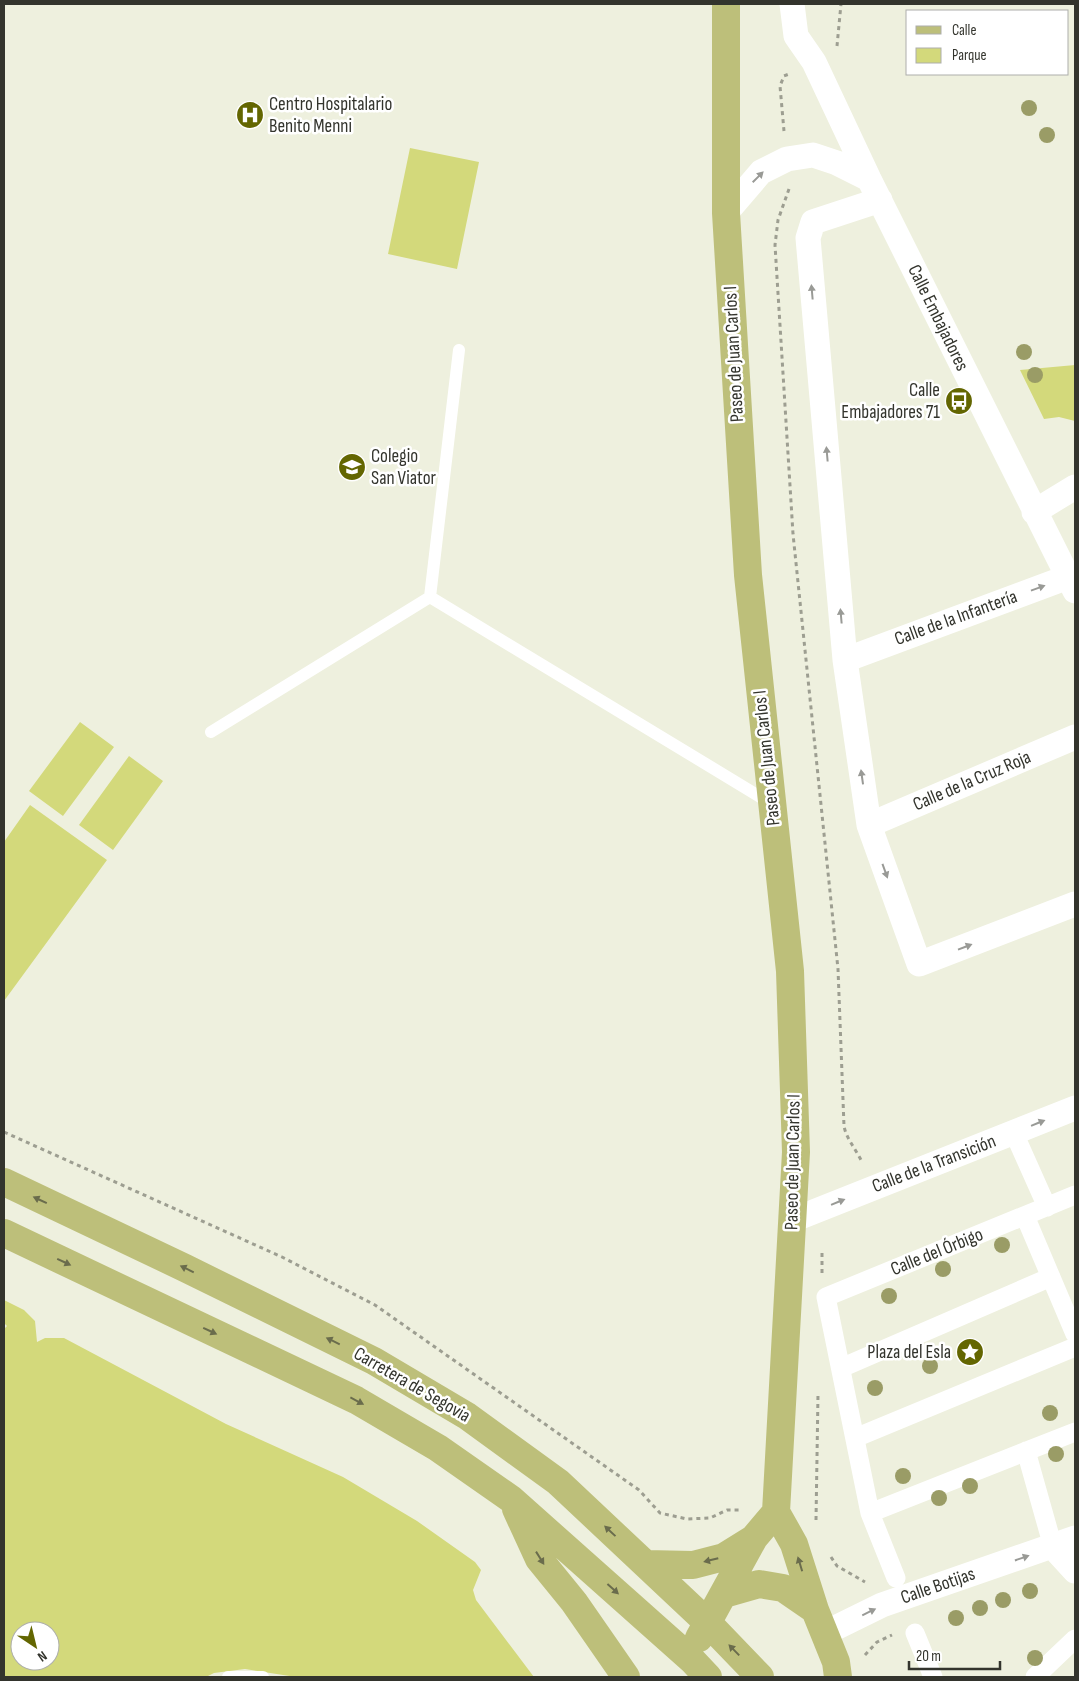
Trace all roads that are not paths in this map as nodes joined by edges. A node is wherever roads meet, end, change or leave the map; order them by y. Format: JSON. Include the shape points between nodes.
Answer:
{"nodes":[{"id":1,"x":726,"y":4,"type":"edge"},
{"id":2,"x":792,"y":4,"type":"edge"},
{"id":3,"x":874,"y":190,"type":"junction"},
{"id":4,"x":726,"y":213,"type":"junction"},
{"id":5,"x":459,"y":350,"type":"dead end"},
{"id":6,"x":1075,"y":487,"type":"edge"},
{"id":7,"x":1034,"y":512,"type":"junction"},
{"id":8,"x":1072,"y":584,"type":"edge"},
{"id":9,"x":430,"y":597,"type":"junction"},
{"id":10,"x":845,"y":660,"type":"junction"},
{"id":11,"x":211,"y":732,"type":"dead end"},
{"id":12,"x":1075,"y":737,"type":"edge"},
{"id":13,"x":772,"y":804,"type":"junction"},
{"id":14,"x":868,"y":825,"type":"junction"},
{"id":15,"x":1075,"y":904,"type":"edge"},
{"id":16,"x":1075,"y":1108,"type":"edge"},
{"id":17,"x":1014,"y":1133,"type":"junction"},
{"id":18,"x":4,"y":1182,"type":"edge"},
{"id":19,"x":1075,"y":1195,"type":"edge"},
{"id":20,"x":1047,"y":1207,"type":"junction"},
{"id":21,"x":1025,"y":1216,"type":"junction"},
{"id":22,"x":793,"y":1220,"type":"junction"},
{"id":23,"x":4,"y":1233,"type":"edge"},
{"id":24,"x":1051,"y":1277,"type":"junction"},
{"id":25,"x":1075,"y":1334,"type":"edge"},
{"id":26,"x":1075,"y":1346,"type":"edge"},
{"id":27,"x":841,"y":1368,"type":"junction"},
{"id":28,"x":1075,"y":1432,"type":"edge"},
{"id":29,"x":855,"y":1438,"type":"junction"},
{"id":30,"x":1026,"y":1451,"type":"junction"},
{"id":31,"x":511,"y":1498,"type":"junction"},
{"id":32,"x":776,"y":1512,"type":"junction"},
{"id":33,"x":870,"y":1513,"type":"junction"},
{"id":34,"x":754,"y":1538,"type":"junction"},
{"id":35,"x":1064,"y":1543,"type":"edge"},
{"id":36,"x":646,"y":1564,"type":"junction"},
{"id":37,"x":1075,"y":1571,"type":"edge"},
{"id":38,"x":896,"y":1578,"type":"dead end"},
{"id":39,"x":724,"y":1594,"type":"junction"},
{"id":40,"x":820,"y":1622,"type":"junction"},
{"id":41,"x":708,"y":1623,"type":"junction"},
{"id":42,"x":915,"y":1633,"type":"dead end"},
{"id":43,"x":1075,"y":1639,"type":"edge"},
{"id":44,"x":697,"y":1672,"type":"edge"},
{"id":45,"x":1038,"y":1676,"type":"edge"},
{"id":46,"x":228,"y":1677,"type":"edge"},
{"id":47,"x":263,"y":1677,"type":"edge"},
{"id":48,"x":626,"y":1677,"type":"edge"},
{"id":49,"x":760,"y":1677,"type":"edge"},
{"id":50,"x":838,"y":1677,"type":"edge"},
{"id":51,"x":933,"y":1677,"type":"edge"}],
"edges":[{"from":1,"to":4,"type":"main road","name":"Paseo de Juan Carlos I"},
{"from":2,"to":3,"type":"street","name":"Calle Embajadores","via":[[796,36],[814,62]]},
{"from":4,"to":3,"type":"street","one_way":true,"via":[[761,172],[787,159],[813,155],[837,163]]},
{"from":3,"to":7,"type":"street","name":"Calle Embajadores"},
{"from":10,"to":3,"type":"street","one_way":true,"via":[[808,238],[813,222]]},
{"from":4,"to":13,"type":"main road","name":"Paseo de Juan Carlos I","via":[[748,575]]},
{"from":5,"to":9,"type":"lane"},
{"from":6,"to":7,"type":"street"},
{"from":7,"to":8,"type":"street","name":"Calle Embajadores"},
{"from":10,"to":8,"type":"street","name":"Calle de la Infantería","one_way":true},
{"from":9,"to":11,"type":"lane"},
{"from":9,"to":13,"type":"lane"},
{"from":14,"to":10,"type":"street","one_way":true},
{"from":12,"to":14,"type":"street","name":"Calle de la Cruz Roja"},
{"from":13,"to":22,"type":"main road","name":"Paseo de Juan Carlos I","via":[[790,972],[796,1152]]},
{"from":14,"to":15,"type":"street","one_way":true,"via":[[920,964]]},
{"from":17,"to":16,"type":"street","name":"Calle de la Transición","one_way":true},
{"from":17,"to":20,"type":"street"},
{"from":22,"to":17,"type":"street","name":"Calle de la Transición","one_way":true},
{"from":36,"to":18,"type":"main road","name":"Carretera de Segovia","one_way":true,"via":[[558,1482],[459,1411],[374,1361]]},
{"from":19,"to":20,"type":"street","name":"Calle del Órbigo"},
{"from":20,"to":21,"type":"street","name":"Calle del Órbigo"},
{"from":21,"to":24,"type":"street"},
{"from":21,"to":27,"type":"street","name":"Calle del Órbigo","via":[[824,1290]]},
{"from":22,"to":32,"type":"main road","name":"Paseo de Juan Carlos I"},
{"from":23,"to":31,"type":"main road","one_way":true,"via":[[356,1400],[438,1448]]},
{"from":24,"to":25,"type":"street"},
{"from":24,"to":27,"type":"street"},
{"from":26,"to":29,"type":"street"},
{"from":27,"to":29,"type":"street"},
{"from":28,"to":30,"type":"street"},
{"from":29,"to":33,"type":"street"},
{"from":30,"to":33,"type":"street"},
{"from":30,"to":35,"type":"street"},
{"from":31,"to":44,"type":"main road","one_way":true},
{"from":31,"to":48,"type":"main road","one_way":true,"via":[[539,1559],[574,1602]]},
{"from":32,"to":34,"type":"main road"},
{"from":40,"to":32,"type":"main road","one_way":true,"via":[[794,1544]]},
{"from":33,"to":38,"type":"street"},
{"from":34,"to":36,"type":"main road","one_way":true,"via":[[724,1557],[693,1565]]},
{"from":34,"to":39,"type":"main road"},
{"from":35,"to":37,"type":"street"},
{"from":40,"to":35,"type":"street","name":"Calle Botijas","one_way":true,"via":[[882,1605]]},
{"from":36,"to":41,"type":"main road","name":"Carretera de Segovia"},
{"from":39,"to":40,"type":"main road","via":[[759,1584],[782,1588]]},
{"from":39,"to":41,"type":"main road"},
{"from":40,"to":50,"type":"main road","via":[[836,1662]]},
{"from":41,"to":44,"type":"main road","via":[[699,1638]]},
{"from":49,"to":41,"type":"main road","name":"Carretera de Segovia","one_way":true},
{"from":42,"to":51,"type":"street"},
{"from":43,"to":45,"type":"street"},
{"from":46,"to":47,"type":"lane"}]}
